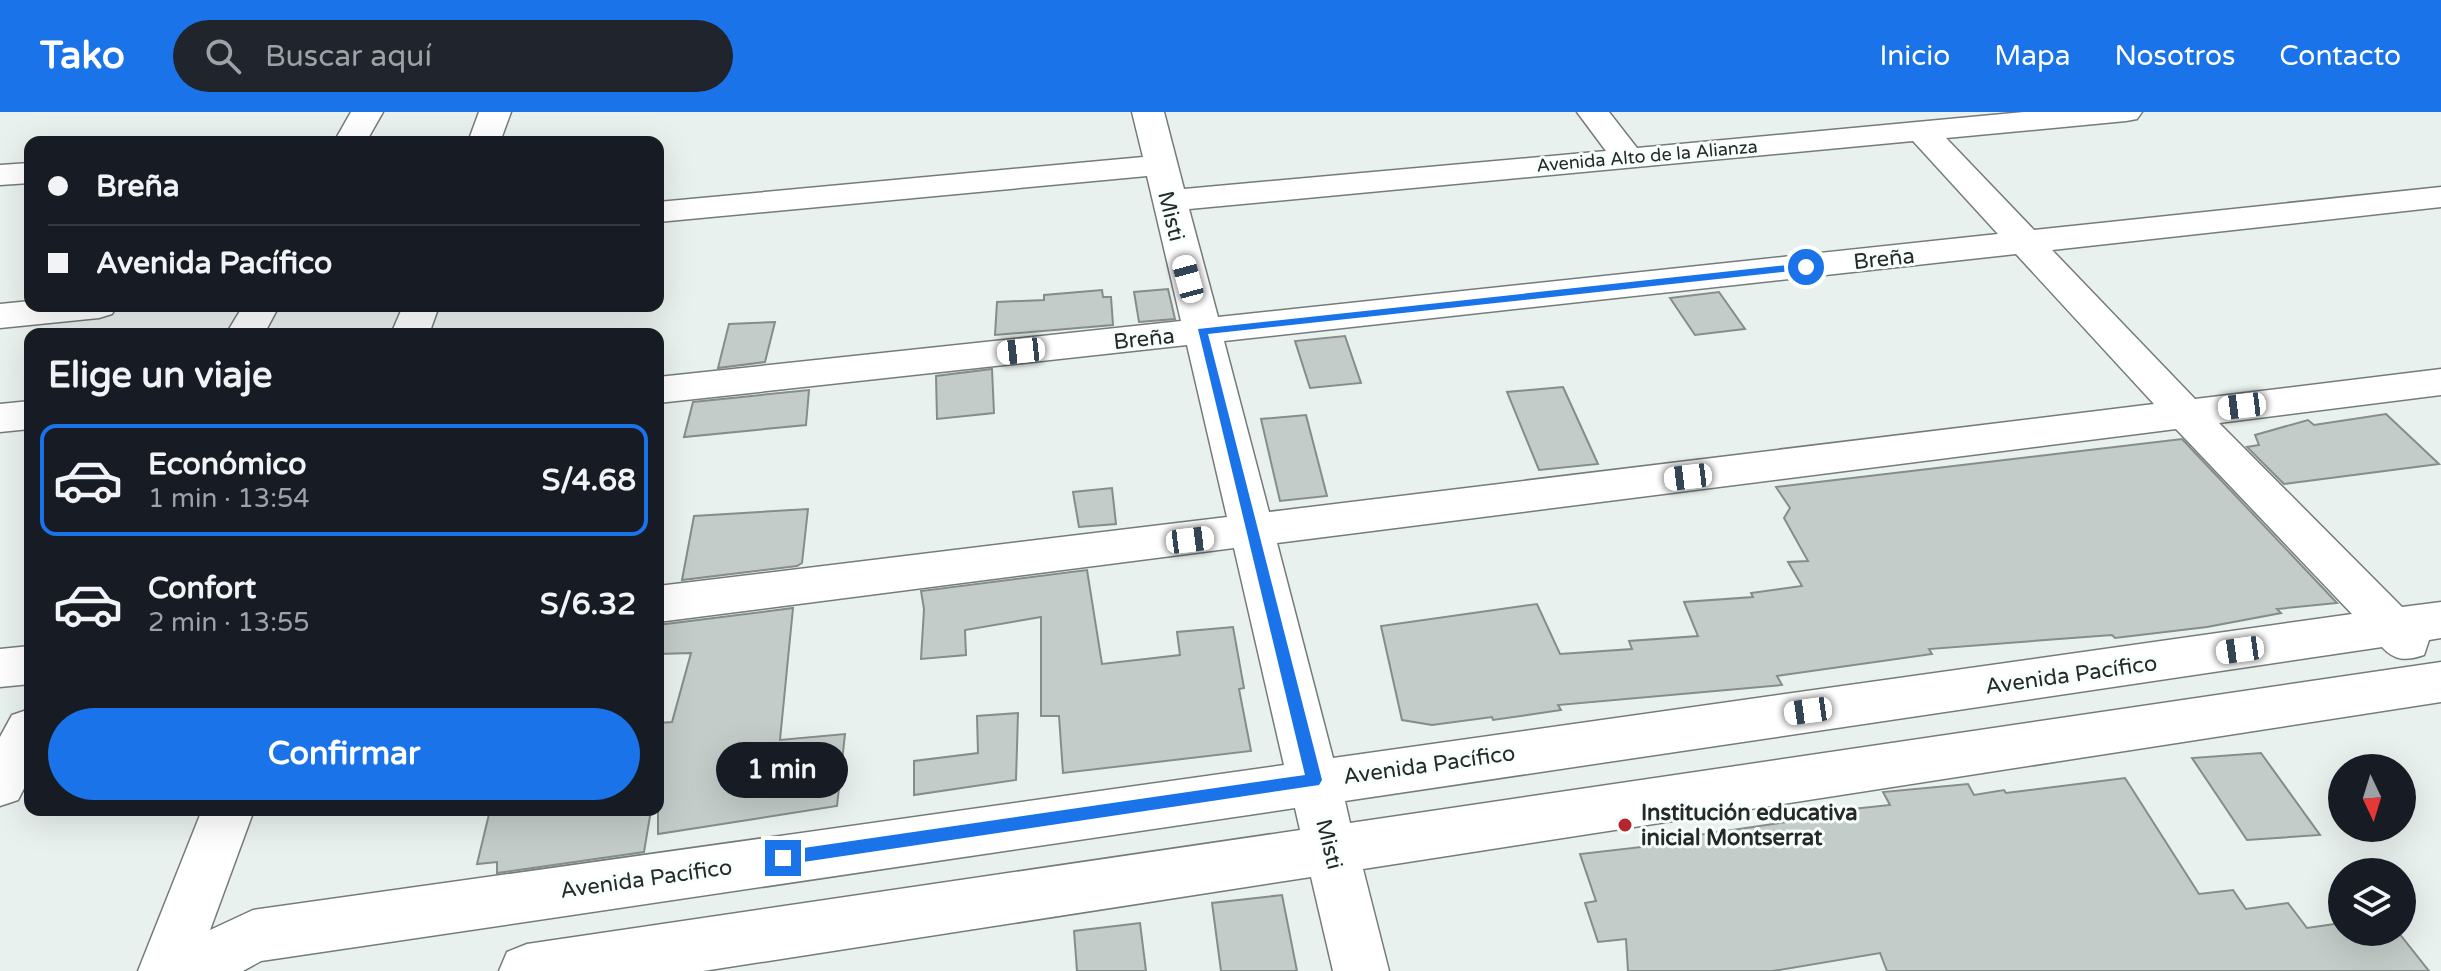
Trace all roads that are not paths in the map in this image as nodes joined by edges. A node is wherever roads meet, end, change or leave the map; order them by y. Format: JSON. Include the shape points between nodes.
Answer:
{"nodes":[{"id":1,"x":367,"y":112,"type":"edge"},
{"id":2,"x":495,"y":112,"type":"edge"},
{"id":3,"x":1148,"y":112,"type":"edge"},
{"id":4,"x":1593,"y":112,"type":"edge"},
{"id":5,"x":2126,"y":112,"type":"edge"},
{"id":6,"x":1893,"y":126,"type":"edge"},
{"id":7,"x":353,"y":136,"type":"edge"},
{"id":8,"x":486,"y":136,"type":"edge"},
{"id":9,"x":1628,"y":158,"type":"junction"},
{"id":10,"x":24,"y":173,"type":"edge"},
{"id":11,"x":0,"y":175,"type":"edge"},
{"id":12,"x":1164,"y":183,"type":"junction"},
{"id":13,"x":2441,"y":197,"type":"edge"},
{"id":14,"x":664,"y":212,"type":"edge"},
{"id":15,"x":2028,"y":243,"type":"junction"},
{"id":16,"x":40,"y":312,"type":"edge"},
{"id":17,"x":0,"y":316,"type":"edge"},
{"id":18,"x":1202,"y":331,"type":"junction"},
{"id":19,"x":2441,"y":382,"type":"edge"},
{"id":20,"x":664,"y":389,"type":"edge"},
{"id":21,"x":2185,"y":413,"type":"junction"},
{"id":22,"x":24,"y":416,"type":"edge"},
{"id":23,"x":0,"y":418,"type":"edge"},
{"id":24,"x":1252,"y":533,"type":"junction"},
{"id":25,"x":664,"y":603,"type":"edge"},
{"id":26,"x":2441,"y":620,"type":"edge"},
{"id":27,"x":2394,"y":628,"type":"junction"},
{"id":28,"x":24,"y":666,"type":"edge"},
{"id":29,"x":0,"y":668,"type":"edge"},
{"id":30,"x":2441,"y":680,"type":"edge"},
{"id":31,"x":24,"y":741,"type":"edge"},
{"id":32,"x":1314,"y":780,"type":"junction"},
{"id":33,"x":0,"y":784,"type":"edge"},
{"id":34,"x":226,"y":816,"type":"edge"},
{"id":35,"x":1331,"y":850,"type":"junction"},
{"id":36,"x":166,"y":971,"type":"edge"},
{"id":37,"x":189,"y":971,"type":"edge"},
{"id":38,"x":527,"y":971,"type":"edge"},
{"id":39,"x":1361,"y":971,"type":"edge"}],
"edges":[{"from":1,"to":7,"type":"street"},
{"from":2,"to":8,"type":"street"},
{"from":3,"to":12,"type":"street","name":"Misti"},
{"from":4,"to":9,"type":"street"},
{"from":5,"to":6,"type":"street","name":"Avenida Alto de la Alianza"},
{"from":6,"to":9,"type":"street","name":"Avenida Alto de la Alianza"},
{"from":6,"to":15,"type":"street"},
{"from":9,"to":12,"type":"street","name":"Avenida Alto de la Alianza"},
{"from":10,"to":11,"type":"street"},
{"from":12,"to":14,"type":"street","name":"Avenida Alto de la Alianza"},
{"from":12,"to":18,"type":"street","name":"Misti"},
{"from":13,"to":15,"type":"street","name":"Breña"},
{"from":15,"to":18,"type":"street","name":"Breña"},
{"from":15,"to":21,"type":"street"},
{"from":16,"to":17,"type":"street"},
{"from":18,"to":20,"type":"street","name":"Breña"},
{"from":18,"to":24,"type":"street","name":"Misti"},
{"from":19,"to":21,"type":"street"},
{"from":21,"to":24,"type":"street"},
{"from":21,"to":27,"type":"street"},
{"from":22,"to":23,"type":"street"},
{"from":24,"to":25,"type":"street"},
{"from":24,"to":32,"type":"street","name":"Misti"},
{"from":26,"to":27,"type":"street","name":"Avenida Pacífico"},
{"from":27,"to":30,"type":"street"},
{"from":27,"to":32,"type":"street","name":"Avenida Pacífico"},
{"from":28,"to":29,"type":"street"},
{"from":30,"to":35,"type":"street"},
{"from":31,"to":33,"type":"street"},
{"from":32,"to":35,"type":"street","name":"Misti"},
{"from":32,"to":37,"type":"street","name":"Avenida Pacífico","via":[[253,936]]},
{"from":34,"to":36,"type":"street"},
{"from":35,"to":38,"type":"street"},
{"from":35,"to":39,"type":"street","name":"Misti"}]}
